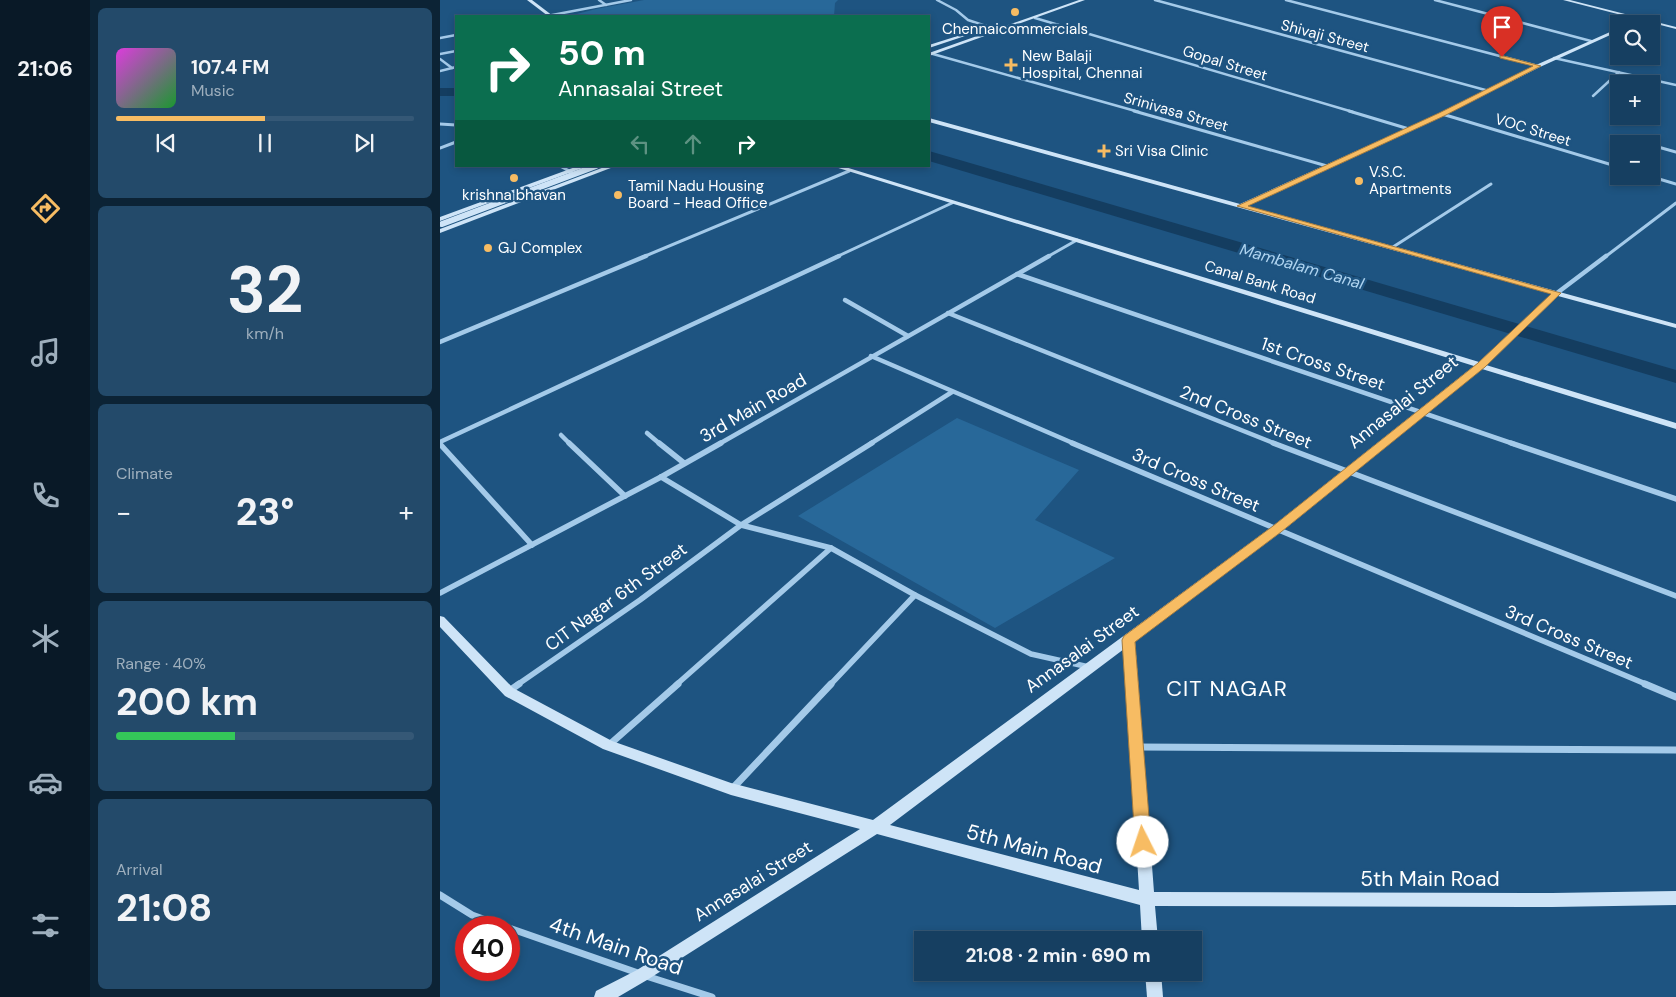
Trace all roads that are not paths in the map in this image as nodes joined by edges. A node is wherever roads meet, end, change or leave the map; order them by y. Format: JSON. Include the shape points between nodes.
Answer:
{"nodes":[{"id":1,"x":529,"y":0,"type":"edge"},
{"id":2,"x":598,"y":0,"type":"edge"},
{"id":3,"x":631,"y":0,"type":"edge"},
{"id":4,"x":937,"y":0,"type":"edge"},
{"id":5,"x":1066,"y":0,"type":"edge"},
{"id":6,"x":1072,"y":0,"type":"edge"},
{"id":7,"x":1083,"y":0,"type":"edge"},
{"id":8,"x":1155,"y":0,"type":"edge"},
{"id":9,"x":1286,"y":0,"type":"edge"},
{"id":10,"x":1435,"y":0,"type":"edge"},
{"id":11,"x":1565,"y":0,"type":"edge"},
{"id":12,"x":606,"y":5,"type":"junction"},
{"id":13,"x":548,"y":15,"type":"edge"},
{"id":14,"x":554,"y":15,"type":"edge"},
{"id":15,"x":1622,"y":15,"type":"edge"},
{"id":16,"x":1035,"y":18,"type":"junction"},
{"id":17,"x":1660,"y":24,"type":"edge"},
{"id":18,"x":989,"y":27,"type":"junction"},
{"id":19,"x":1676,"y":28,"type":"edge"},
{"id":20,"x":980,"y":30,"type":"dead end"},
{"id":21,"x":972,"y":33,"type":"dead end"},
{"id":22,"x":1610,"y":33,"type":"edge"},
{"id":23,"x":455,"y":35,"type":"edge"},
{"id":24,"x":440,"y":38,"type":"edge"},
{"id":25,"x":1591,"y":41,"type":"junction"},
{"id":26,"x":455,"y":51,"type":"edge"},
{"id":27,"x":930,"y":52,"type":"edge"},
{"id":28,"x":440,"y":54,"type":"edge"},
{"id":29,"x":1554,"y":58,"type":"junction"},
{"id":30,"x":440,"y":59,"type":"edge"},
{"id":31,"x":1538,"y":66,"type":"junction"},
{"id":32,"x":454,"y":68,"type":"edge"},
{"id":33,"x":440,"y":71,"type":"edge"},
{"id":34,"x":1619,"y":72,"type":"junction"},
{"id":35,"x":1676,"y":85,"type":"edge"},
{"id":36,"x":1489,"y":92,"type":"junction"},
{"id":37,"x":1593,"y":96,"type":"dead end"},
{"id":38,"x":1442,"y":114,"type":"junction"},
{"id":39,"x":930,"y":120,"type":"edge"},
{"id":40,"x":440,"y":124,"type":"edge"},
{"id":41,"x":455,"y":125,"type":"edge"},
{"id":42,"x":1409,"y":129,"type":"junction"},
{"id":43,"x":455,"y":142,"type":"edge"},
{"id":44,"x":440,"y":148,"type":"edge"},
{"id":45,"x":1660,"y":148,"type":"edge"},
{"id":46,"x":1676,"y":152,"type":"edge"},
{"id":47,"x":1610,"y":164,"type":"edge"},
{"id":48,"x":1327,"y":166,"type":"junction"},
{"id":49,"x":562,"y":167,"type":"edge"},
{"id":50,"x":582,"y":167,"type":"edge"},
{"id":51,"x":593,"y":167,"type":"edge"},
{"id":52,"x":610,"y":167,"type":"edge"},
{"id":53,"x":838,"y":167,"type":"edge"},
{"id":54,"x":849,"y":171,"type":"junction"},
{"id":55,"x":570,"y":172,"type":"junction"},
{"id":56,"x":583,"y":178,"type":"junction"},
{"id":57,"x":1660,"y":179,"type":"edge"},
{"id":58,"x":1491,"y":184,"type":"dead end"},
{"id":59,"x":1676,"y":184,"type":"edge"},
{"id":60,"x":952,"y":203,"type":"junction"},
{"id":61,"x":1676,"y":203,"type":"edge"},
{"id":62,"x":1241,"y":206,"type":"junction"},
{"id":63,"x":440,"y":219,"type":"edge"},
{"id":64,"x":440,"y":224,"type":"edge"},
{"id":65,"x":440,"y":231,"type":"edge"},
{"id":66,"x":1077,"y":240,"type":"junction"},
{"id":67,"x":1393,"y":247,"type":"junction"},
{"id":68,"x":1017,"y":274,"type":"junction"},
{"id":69,"x":1557,"y":293,"type":"junction"},
{"id":70,"x":846,"y":300,"type":"dead end"},
{"id":71,"x":948,"y":313,"type":"junction"},
{"id":72,"x":1676,"y":326,"type":"edge"},
{"id":73,"x":908,"y":336,"type":"junction"},
{"id":74,"x":440,"y":342,"type":"edge"},
{"id":75,"x":871,"y":356,"type":"junction"},
{"id":76,"x":1481,"y":365,"type":"junction"},
{"id":77,"x":952,"y":392,"type":"junction"},
{"id":78,"x":1423,"y":412,"type":"junction"},
{"id":79,"x":1676,"y":426,"type":"edge"},
{"id":80,"x":647,"y":433,"type":"dead end"},
{"id":81,"x":561,"y":435,"type":"dead end"},
{"id":82,"x":440,"y":443,"type":"edge"},
{"id":83,"x":684,"y":463,"type":"junction"},
{"id":84,"x":1347,"y":472,"type":"junction"},
{"id":85,"x":661,"y":477,"type":"junction"},
{"id":86,"x":625,"y":496,"type":"junction"},
{"id":87,"x":1676,"y":499,"type":"edge"},
{"id":88,"x":741,"y":525,"type":"junction"},
{"id":89,"x":1277,"y":529,"type":"junction"},
{"id":90,"x":532,"y":545,"type":"junction"},
{"id":91,"x":832,"y":548,"type":"junction"},
{"id":92,"x":440,"y":593,"type":"edge"},
{"id":93,"x":915,"y":595,"type":"junction"},
{"id":94,"x":1676,"y":596,"type":"edge"},
{"id":95,"x":440,"y":620,"type":"edge"},
{"id":96,"x":1129,"y":640,"type":"junction"},
{"id":97,"x":1090,"y":668,"type":"junction"},
{"id":98,"x":509,"y":692,"type":"junction"},
{"id":99,"x":1676,"y":696,"type":"edge"},
{"id":100,"x":608,"y":745,"type":"junction"},
{"id":101,"x":1137,"y":747,"type":"junction"},
{"id":102,"x":1676,"y":750,"type":"edge"},
{"id":103,"x":731,"y":789,"type":"junction"},
{"id":104,"x":874,"y":828,"type":"junction"},
{"id":105,"x":440,"y":895,"type":"edge"},
{"id":106,"x":1676,"y":898,"type":"edge"},
{"id":107,"x":1146,"y":899,"type":"junction"},
{"id":108,"x":475,"y":916,"type":"edge"},
{"id":109,"x":1149,"y":931,"type":"edge"},
{"id":110,"x":520,"y":932,"type":"edge"},
{"id":111,"x":642,"y":975,"type":"junction"},
{"id":112,"x":1154,"y":981,"type":"edge"},
{"id":113,"x":602,"y":997,"type":"edge"},
{"id":114,"x":712,"y":997,"type":"edge"},
{"id":115,"x":1155,"y":997,"type":"edge"}],
"edges":[{"from":1,"to":13,"type":"street"},
{"from":2,"to":12,"type":"street"},
{"from":3,"to":12,"type":"street"},
{"from":4,"to":18,"type":"street","via":[[968,20]]},
{"from":5,"to":18,"type":"street"},
{"from":6,"to":27,"type":"street"},
{"from":7,"to":16,"type":"street"},
{"from":8,"to":36,"type":"street","name":"Shivaji Street"},
{"from":9,"to":31,"type":"street"},
{"from":10,"to":25,"type":"street"},
{"from":11,"to":15,"type":"street"},
{"from":12,"to":14,"type":"street"},
{"from":16,"to":27,"type":"street"},
{"from":16,"to":42,"type":"street","name":"Gopal Street"},
{"from":17,"to":19,"type":"street"},
{"from":18,"to":20,"type":"street"},
{"from":21,"to":27,"type":"street"},
{"from":22,"to":25,"type":"street"},
{"from":23,"to":24,"type":"street"},
{"from":25,"to":29,"type":"street"},
{"from":26,"to":28,"type":"street"},
{"from":27,"to":48,"type":"street","name":"Srinivasa Street"},
{"from":29,"to":31,"type":"street"},
{"from":29,"to":34,"type":"street"},
{"from":30,"to":32,"type":"street"},
{"from":31,"to":36,"type":"street"},
{"from":32,"to":33,"type":"street"},
{"from":34,"to":35,"type":"street"},
{"from":34,"to":37,"type":"street"},
{"from":36,"to":38,"type":"street"},
{"from":38,"to":42,"type":"street"},
{"from":38,"to":47,"type":"street","name":"VOC Street"},
{"from":39,"to":62,"type":"street"},
{"from":40,"to":41,"type":"street"},
{"from":42,"to":48,"type":"street"},
{"from":43,"to":44,"type":"street"},
{"from":45,"to":46,"type":"street"},
{"from":48,"to":62,"type":"street"},
{"from":49,"to":55,"type":"street"},
{"from":50,"to":55,"type":"street"},
{"from":51,"to":64,"type":"street","bridge":true},
{"from":52,"to":56,"type":"street"},
{"from":53,"to":54,"type":"street","name":"Canal Bank Road"},
{"from":54,"to":60,"type":"street","name":"Canal Bank Road"},
{"from":54,"to":74,"type":"street"},
{"from":55,"to":56,"type":"street"},
{"from":55,"to":63,"type":"street"},
{"from":56,"to":65,"type":"street"},
{"from":57,"to":59,"type":"street"},
{"from":58,"to":67,"type":"street"},
{"from":60,"to":66,"type":"street","name":"Canal Bank Road"},
{"from":60,"to":82,"type":"street"},
{"from":61,"to":69,"type":"street"},
{"from":62,"to":67,"type":"street"},
{"from":66,"to":68,"type":"street","name":"3rd Main Road"},
{"from":66,"to":76,"type":"street","name":"Canal Bank Road"},
{"from":67,"to":69,"type":"street"},
{"from":68,"to":71,"type":"street","name":"3rd Main Road"},
{"from":68,"to":78,"type":"street","name":"1st Cross Street"},
{"from":69,"to":72,"type":"street"},
{"from":69,"to":76,"type":"street","name":"Annasalai Street"},
{"from":70,"to":73,"type":"street"},
{"from":71,"to":73,"type":"street","name":"3rd Main Road"},
{"from":71,"to":84,"type":"street","name":"2nd Cross Street"},
{"from":73,"to":75,"type":"street","name":"3rd Main Road"},
{"from":75,"to":77,"type":"street","name":"3rd Cross Street"},
{"from":75,"to":83,"type":"street","name":"3rd Main Road"},
{"from":76,"to":78,"type":"street","name":"Annasalai Street"},
{"from":76,"to":79,"type":"street","name":"Canal Bank Road"},
{"from":77,"to":88,"type":"street","name":"CIT Nagar 6th Street"},
{"from":77,"to":89,"type":"street","name":"3rd Cross Street"},
{"from":78,"to":84,"type":"street","name":"Annasalai Street"},
{"from":78,"to":87,"type":"street","name":"1st Cross Street"},
{"from":80,"to":83,"type":"street"},
{"from":81,"to":86,"type":"street"},
{"from":82,"to":90,"type":"street"},
{"from":83,"to":85,"type":"street","name":"3rd Main Road"},
{"from":84,"to":89,"type":"street","name":"Annasalai Street"},
{"from":84,"to":94,"type":"street","name":"2nd Cross Street"},
{"from":85,"to":86,"type":"street","name":"3rd Main Road"},
{"from":85,"to":88,"type":"street"},
{"from":86,"to":90,"type":"street","name":"3rd Main Road"},
{"from":88,"to":91,"type":"street"},
{"from":88,"to":98,"type":"street","name":"CIT Nagar 6th Street"},
{"from":89,"to":96,"type":"street","name":"Annasalai Street"},
{"from":89,"to":99,"type":"street","name":"3rd Cross Street"},
{"from":90,"to":92,"type":"street","name":"3rd Main Road"},
{"from":91,"to":93,"type":"street"},
{"from":91,"to":100,"type":"street"},
{"from":93,"to":97,"type":"street","via":[[1031,654]]},
{"from":93,"to":103,"type":"street"},
{"from":95,"to":98,"type":"street","name":"5th Main Road"},
{"from":96,"to":97,"type":"street","name":"Annasalai Street"},
{"from":96,"to":101,"type":"street"},
{"from":97,"to":104,"type":"street","name":"Annasalai Street"},
{"from":98,"to":100,"type":"street","name":"5th Main Road"},
{"from":100,"to":103,"type":"street","name":"5th Main Road"},
{"from":101,"to":102,"type":"street"},
{"from":101,"to":107,"type":"street"},
{"from":103,"to":104,"type":"street","name":"5th Main Road"},
{"from":104,"to":107,"type":"street","name":"5th Main Road"},
{"from":104,"to":111,"type":"street","name":"Annasalai Street"},
{"from":105,"to":108,"type":"street","name":"4th Main Road"},
{"from":106,"to":107,"type":"street","name":"5th Main Road"},
{"from":107,"to":109,"type":"street"},
{"from":110,"to":111,"type":"street","name":"4th Main Road"},
{"from":111,"to":113,"type":"street","name":"Annasalai Street"},
{"from":111,"to":114,"type":"street","name":"4th Main Road"},
{"from":112,"to":115,"type":"street"}]}
